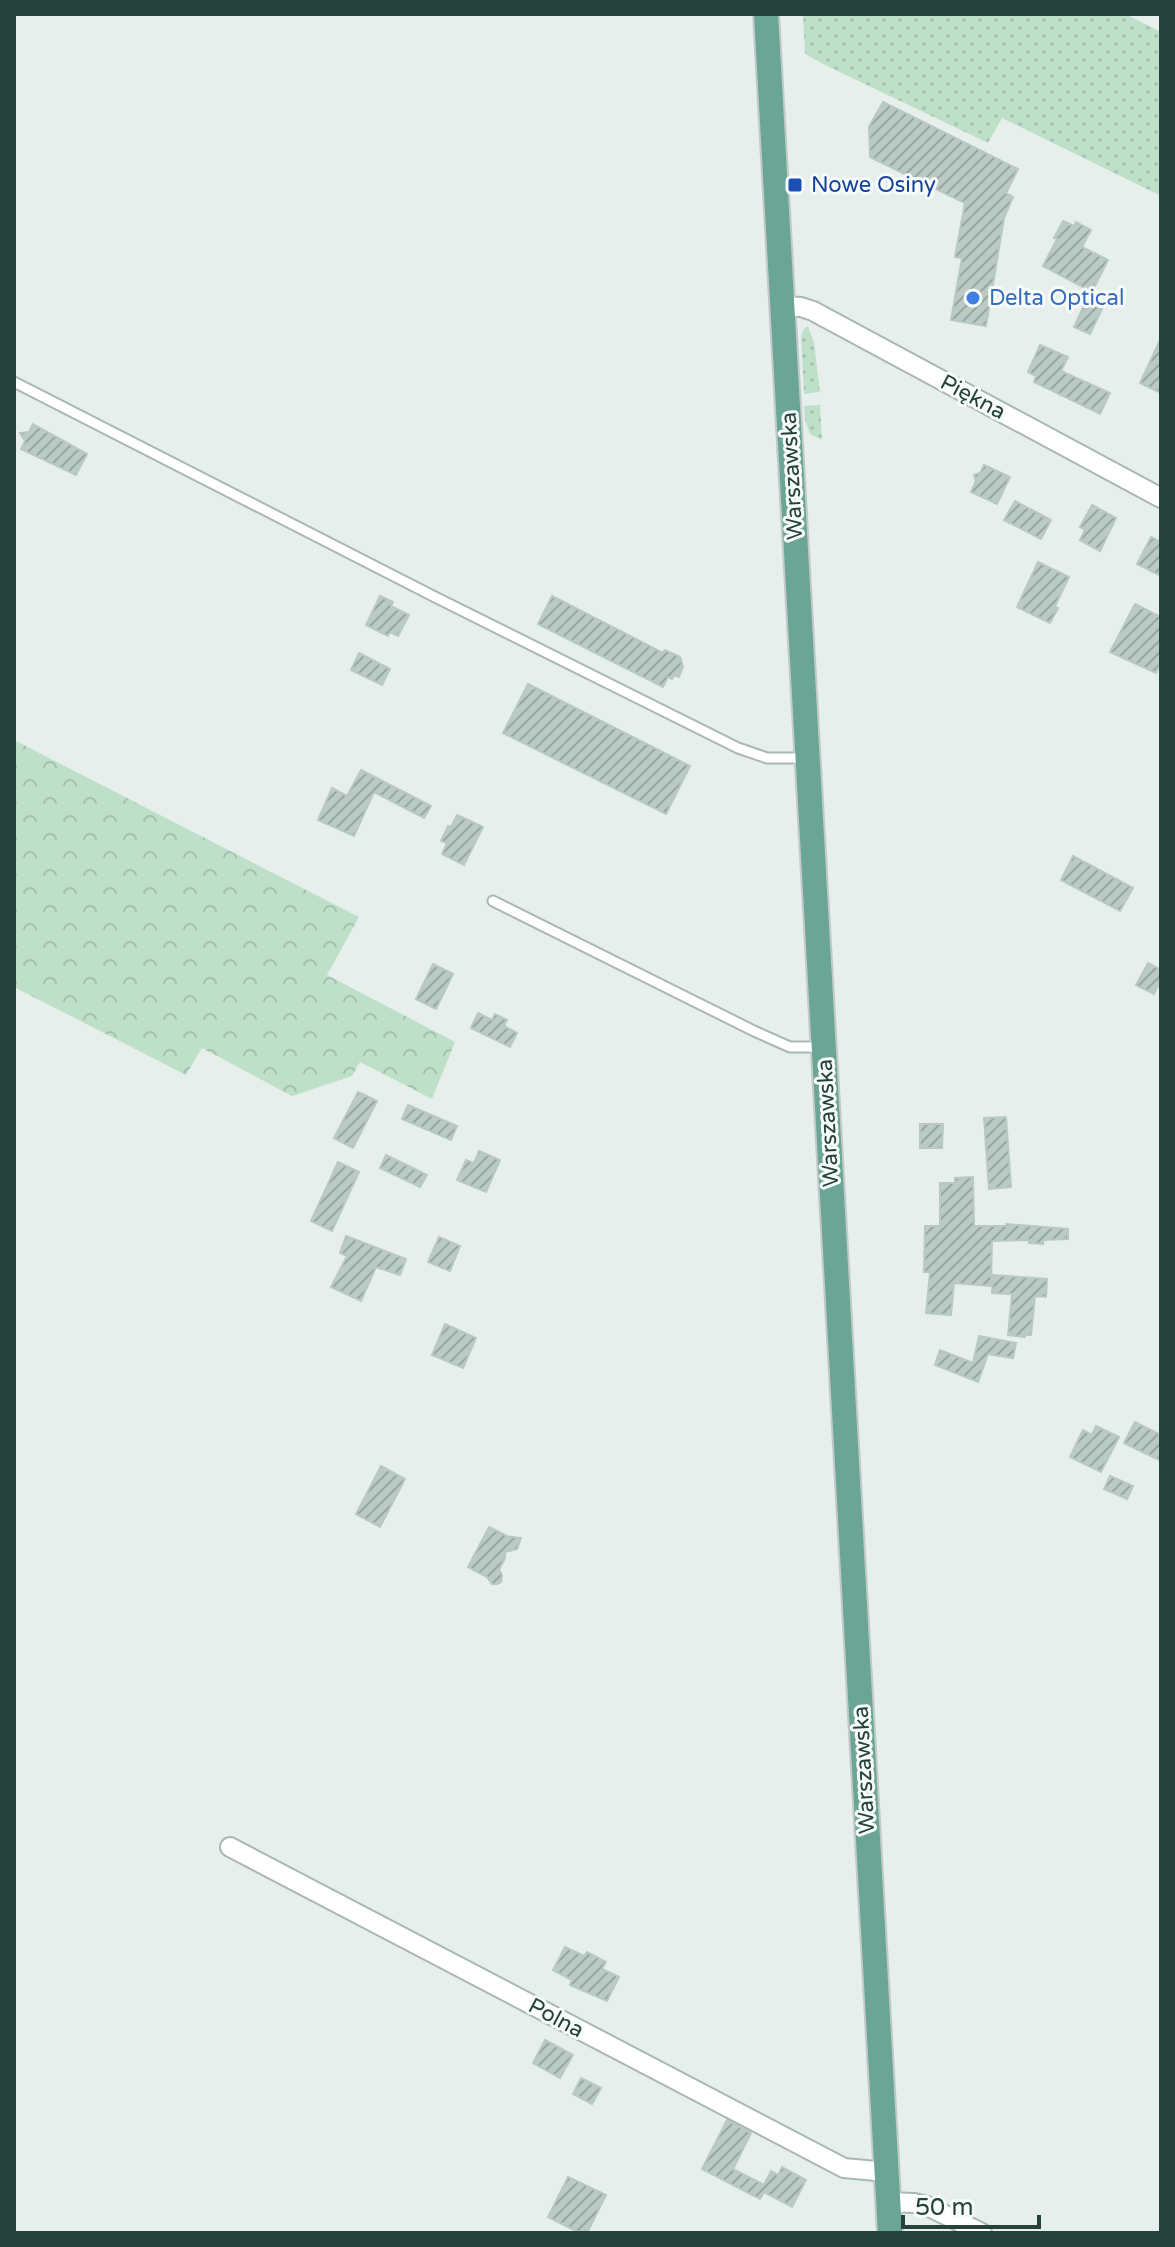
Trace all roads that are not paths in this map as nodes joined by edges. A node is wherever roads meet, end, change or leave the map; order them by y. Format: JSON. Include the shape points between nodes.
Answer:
{"nodes":[{"id":1,"x":766,"y":14,"type":"edge"},
{"id":2,"x":783,"y":306,"type":"junction"},
{"id":3,"x":14,"y":382,"type":"edge"},
{"id":4,"x":1161,"y":498,"type":"edge"},
{"id":5,"x":808,"y":758,"type":"junction"},
{"id":6,"x":493,"y":901,"type":"dead end"},
{"id":7,"x":823,"y":1047,"type":"junction"},
{"id":8,"x":230,"y":1847,"type":"dead end"},
{"id":9,"x":887,"y":2172,"type":"junction"},
{"id":10,"x":888,"y":2202,"type":"junction"},
{"id":11,"x":890,"y":2233,"type":"edge"},
{"id":12,"x":982,"y":2233,"type":"edge"}],
"edges":[{"from":1,"to":2,"type":"main road","name":"Warszawska"},
{"from":2,"to":4,"type":"street","name":"Piękna","via":[[813,311]]},
{"from":2,"to":5,"type":"main road","name":"Warszawska"},
{"from":3,"to":5,"type":"lane","via":[[738,748],[767,758]]},
{"from":5,"to":7,"type":"main road","name":"Warszawska"},
{"from":6,"to":7,"type":"lane","via":[[790,1047]]},
{"from":7,"to":9,"type":"main road","name":"Warszawska"},
{"from":8,"to":9,"type":"street","name":"Polna","via":[[844,2168]]},
{"from":9,"to":10,"type":"main road","name":"Warszawska"},
{"from":10,"to":11,"type":"main road","name":"Warszawska"},
{"from":10,"to":12,"type":"street","via":[[927,2206]]}]}
